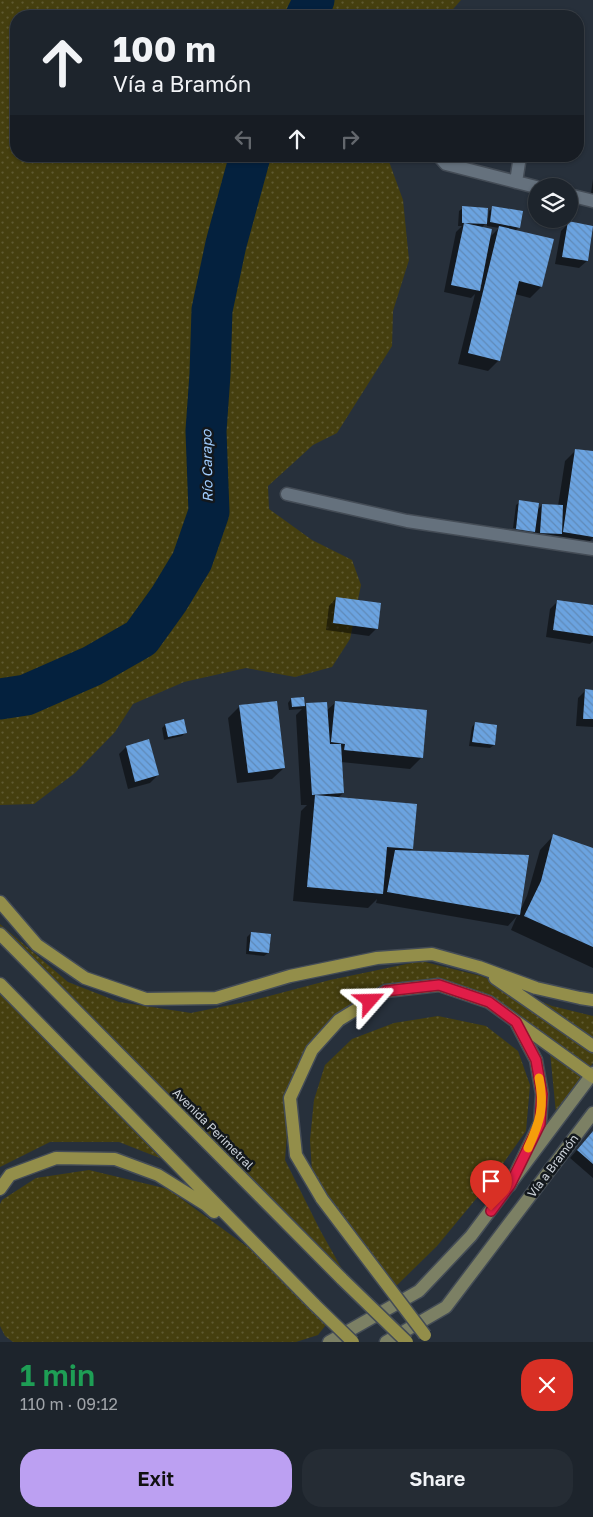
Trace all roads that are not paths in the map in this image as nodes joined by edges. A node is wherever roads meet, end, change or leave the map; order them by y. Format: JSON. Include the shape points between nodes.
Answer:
{"nodes":[{"id":1,"x":444,"y":162,"type":"edge"},
{"id":2,"x":519,"y":162,"type":"edge"},
{"id":3,"x":516,"y":182,"type":"junction"},
{"id":4,"x":528,"y":185,"type":"edge"},
{"id":5,"x":578,"y":197,"type":"edge"},
{"id":6,"x":593,"y":201,"type":"edge"},
{"id":7,"x":287,"y":494,"type":"dead end"},
{"id":8,"x":593,"y":549,"type":"edge"},
{"id":9,"x":0,"y":902,"type":"edge"},
{"id":10,"x":0,"y":934,"type":"edge"},
{"id":11,"x":479,"y":967,"type":"junction"},
{"id":12,"x":0,"y":984,"type":"edge"},
{"id":13,"x":593,"y":1000,"type":"edge"},
{"id":14,"x":516,"y":1022,"type":"junction"},
{"id":15,"x":593,"y":1046,"type":"edge"},
{"id":16,"x":592,"y":1075,"type":"edge"},
{"id":17,"x":593,"y":1112,"type":"edge"},
{"id":18,"x":510,"y":1185,"type":"junction"},
{"id":19,"x":0,"y":1189,"type":"edge"},
{"id":20,"x":315,"y":1305,"type":"junction"},
{"id":21,"x":428,"y":1338,"type":"edge"},
{"id":22,"x":329,"y":1342,"type":"edge"},
{"id":23,"x":353,"y":1342,"type":"edge"},
{"id":24,"x":386,"y":1342,"type":"edge"},
{"id":25,"x":406,"y":1342,"type":"edge"}],
"edges":[{"from":1,"to":3,"type":"street"},
{"from":2,"to":3,"type":"street"},
{"from":3,"to":4,"type":"street"},
{"from":5,"to":6,"type":"street"},
{"from":7,"to":8,"type":"street","via":[[407,521]]},
{"from":9,"to":11,"type":"main road","via":[[37,945],[85,978],[146,1000],[216,998],[290,976],[377,958],[432,954]]},
{"from":10,"to":25,"type":"main road","name":"Avenida Perimetral","bridge":true},
{"from":11,"to":13,"type":"main road","via":[[536,988]]},
{"from":11,"to":15,"type":"main road"},
{"from":12,"to":20,"type":"main road"},
{"from":14,"to":16,"type":"main road"},
{"from":14,"to":18,"type":"main road","via":[[536,1060],[542,1094],[540,1124]]},
{"from":14,"to":21,"type":"main road","bridge":true,"via":[[489,1002],[439,985],[386,991],[339,1020],[312,1050],[290,1098],[296,1155],[322,1199]]},
{"from":16,"to":18,"type":"main road","name":"Vía a Bramón"},
{"from":17,"to":24,"type":"main road","name":"Vía a Bramón","via":[[446,1307]]},
{"from":18,"to":22,"type":"main road","name":"Vía a Bramón","via":[[471,1236],[419,1291]]},
{"from":19,"to":20,"type":"main road","via":[[10,1176],[56,1158],[115,1159],[158,1175],[206,1204]]},
{"from":20,"to":23,"type":"main road","bridge":true}]}
